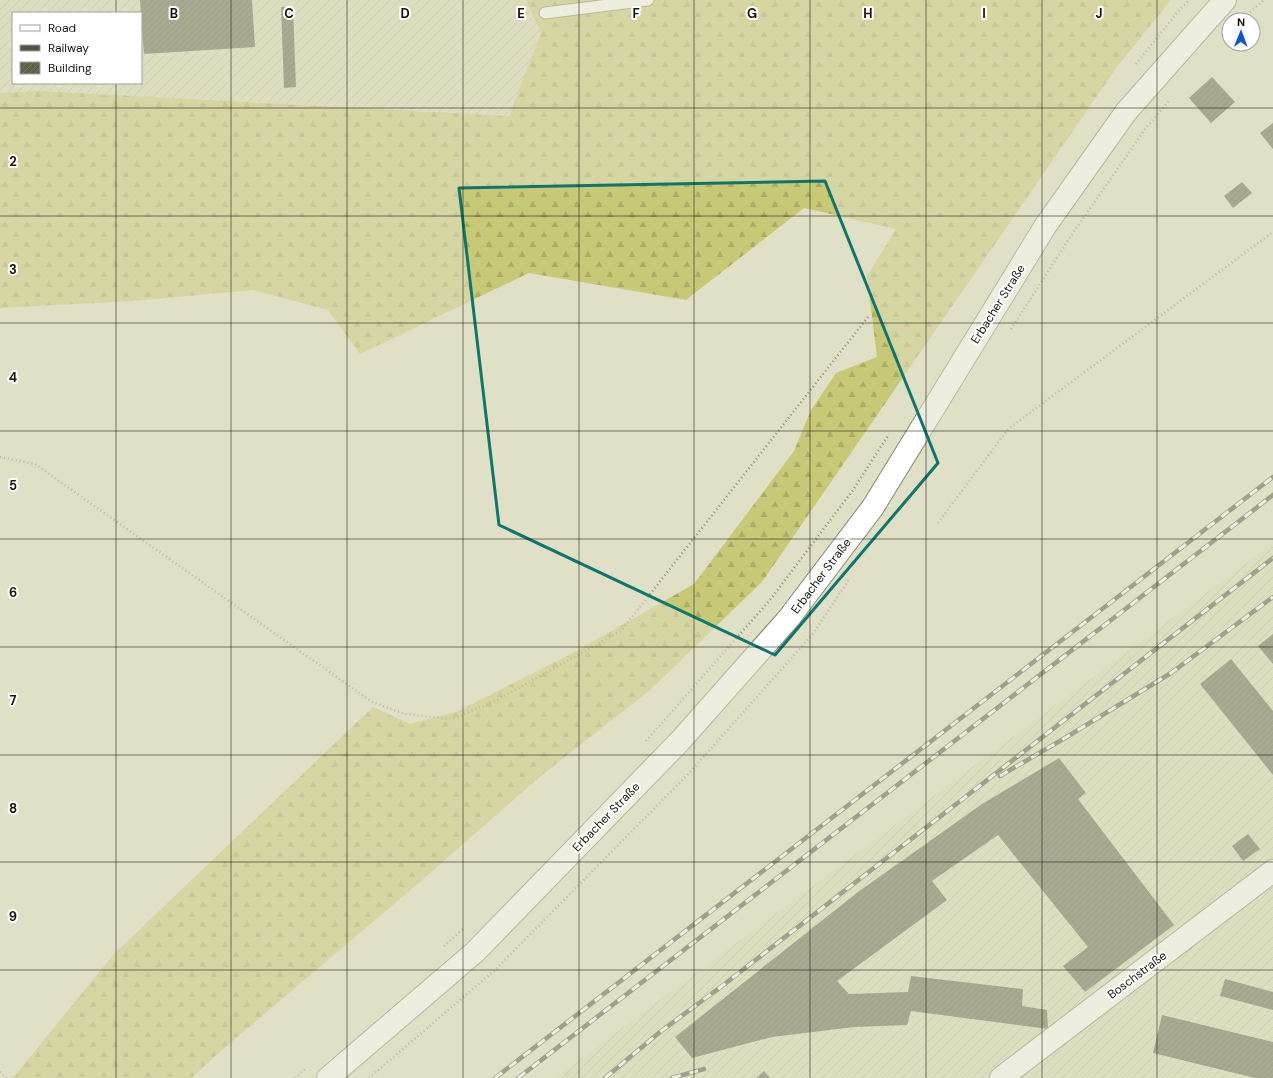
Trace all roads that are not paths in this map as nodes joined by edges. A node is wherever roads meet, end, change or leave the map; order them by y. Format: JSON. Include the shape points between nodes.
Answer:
{"nodes":[{"id":1,"x":648,"y":0,"type":"edge"},
{"id":2,"x":1226,"y":0,"type":"edge"},
{"id":3,"x":545,"y":13,"type":"dead end"},
{"id":4,"x":1273,"y":871,"type":"edge"},
{"id":5,"x":328,"y":1078,"type":"edge"},
{"id":6,"x":1001,"y":1078,"type":"edge"}],
"edges":[{"from":1,"to":3,"type":"lane"},
{"from":2,"to":5,"type":"main road","name":"Erbacher Straße","via":[[1126,112],[1046,225],[873,507],[789,618],[680,741],[476,952]]},
{"from":4,"to":6,"type":"main road","name":"Boschstraße"}]}
